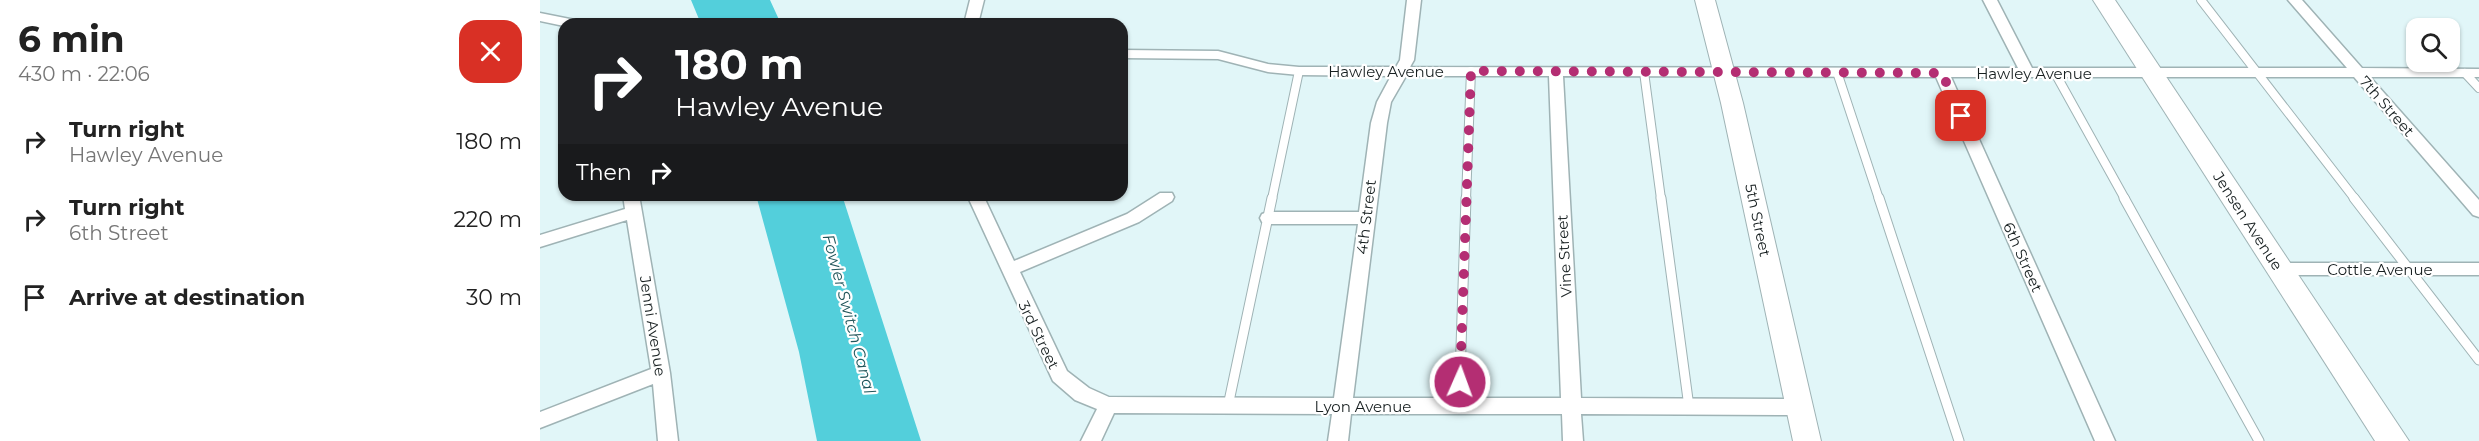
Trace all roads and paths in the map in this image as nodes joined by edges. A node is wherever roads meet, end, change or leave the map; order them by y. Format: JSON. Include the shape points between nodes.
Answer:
{"nodes":[{"id":1,"x":977,"y":0,"type":"edge"},
{"id":2,"x":1414,"y":0,"type":"edge"},
{"id":3,"x":1705,"y":0,"type":"edge"},
{"id":4,"x":1990,"y":0,"type":"edge"},
{"id":5,"x":2104,"y":0,"type":"edge"},
{"id":6,"x":2201,"y":0,"type":"edge"},
{"id":7,"x":2295,"y":0,"type":"edge"},
{"id":8,"x":540,"y":17,"type":"edge"},
{"id":9,"x":972,"y":18,"type":"edge"},
{"id":10,"x":558,"y":21,"type":"edge"},
{"id":11,"x":1128,"y":54,"type":"edge"},
{"id":12,"x":1299,"y":71,"type":"junction"},
{"id":13,"x":1403,"y":71,"type":"junction"},
{"id":14,"x":1471,"y":71,"type":"junction"},
{"id":15,"x":1556,"y":71,"type":"junction"},
{"id":16,"x":1724,"y":71,"type":"junction"},
{"id":17,"x":1644,"y":72,"type":"junction"},
{"id":18,"x":1837,"y":72,"type":"junction"},
{"id":19,"x":1942,"y":73,"type":"junction"},
{"id":20,"x":2028,"y":73,"type":"junction"},
{"id":21,"x":2055,"y":73,"type":"junction"},
{"id":22,"x":2151,"y":73,"type":"junction"},
{"id":23,"x":2358,"y":73,"type":"junction"},
{"id":24,"x":2472,"y":73,"type":"edge"},
{"id":25,"x":2259,"y":74,"type":"junction"},
{"id":26,"x":2479,"y":88,"type":"edge"},
{"id":27,"x":1166,"y":197,"type":"dead end"},
{"id":28,"x":978,"y":201,"type":"edge"},
{"id":29,"x":632,"y":204,"type":"edge"},
{"id":30,"x":2479,"y":211,"type":"edge"},
{"id":31,"x":1268,"y":218,"type":"junction"},
{"id":32,"x":1365,"y":218,"type":"junction"},
{"id":33,"x":540,"y":241,"type":"edge"},
{"id":34,"x":2280,"y":269,"type":"junction"},
{"id":35,"x":2409,"y":269,"type":"junction"},
{"id":36,"x":2479,"y":269,"type":"edge"},
{"id":37,"x":1009,"y":270,"type":"junction"},
{"id":38,"x":2479,"y":360,"type":"edge"},
{"id":39,"x":661,"y":373,"type":"junction"},
{"id":40,"x":1108,"y":405,"type":"junction"},
{"id":41,"x":1228,"y":406,"type":"junction"},
{"id":42,"x":1343,"y":406,"type":"junction"},
{"id":43,"x":1459,"y":406,"type":"junction"},
{"id":44,"x":1571,"y":406,"type":"junction"},
{"id":45,"x":1689,"y":407,"type":"junction"},
{"id":46,"x":1799,"y":407,"type":"junction"},
{"id":47,"x":540,"y":420,"type":"edge"},
{"id":48,"x":668,"y":441,"type":"edge"},
{"id":49,"x":1091,"y":441,"type":"edge"},
{"id":50,"x":1338,"y":441,"type":"edge"},
{"id":51,"x":1573,"y":441,"type":"edge"},
{"id":52,"x":1807,"y":441,"type":"edge"},
{"id":53,"x":1959,"y":441,"type":"edge"},
{"id":54,"x":2105,"y":441,"type":"edge"},
{"id":55,"x":2259,"y":441,"type":"edge"},
{"id":56,"x":2394,"y":441,"type":"edge"}],
"edges":[{"from":1,"to":9,"type":"street"},
{"from":2,"to":13,"type":"street","name":"4th Street"},
{"from":3,"to":16,"type":"street","name":"5th Street"},
{"from":4,"to":20,"type":"street"},
{"from":5,"to":22,"type":"main road","name":"Jensen Avenue"},
{"from":6,"to":25,"type":"lane"},
{"from":7,"to":23,"type":"street","name":"7th Street"},
{"from":8,"to":10,"type":"street"},
{"from":11,"to":12,"type":"street","name":"Hawley Avenue","via":[[1218,55],[1268,68]]},
{"from":12,"to":13,"type":"street","name":"Hawley Avenue"},
{"from":12,"to":31,"type":"lane"},
{"from":13,"to":14,"type":"street","name":"Hawley Avenue"},
{"from":13,"to":32,"type":"street","name":"4th Street","via":[[1384,102]]},
{"from":14,"to":15,"type":"street","name":"Hawley Avenue"},
{"from":14,"to":43,"type":"lane"},
{"from":15,"to":17,"type":"street","name":"Hawley Avenue"},
{"from":15,"to":44,"type":"street","name":"Vine Street"},
{"from":16,"to":17,"type":"street","name":"Hawley Avenue"},
{"from":16,"to":18,"type":"street","name":"Hawley Avenue"},
{"from":16,"to":46,"type":"street","name":"5th Street"},
{"from":17,"to":45,"type":"lane"},
{"from":18,"to":19,"type":"street","name":"Hawley Avenue"},
{"from":18,"to":53,"type":"lane"},
{"from":19,"to":20,"type":"street","name":"Hawley Avenue"},
{"from":19,"to":54,"type":"street","name":"6th Street"},
{"from":20,"to":21,"type":"street","name":"Hawley Avenue"},
{"from":21,"to":22,"type":"street","name":"Hawley Avenue"},
{"from":21,"to":55,"type":"lane"},
{"from":22,"to":25,"type":"street","name":"Hawley Avenue"},
{"from":22,"to":34,"type":"main road","name":"Jensen Avenue"},
{"from":23,"to":24,"type":"street","name":"Hawley Avenue"},
{"from":23,"to":25,"type":"street","name":"Hawley Avenue"},
{"from":23,"to":30,"type":"street","name":"7th Street"},
{"from":24,"to":26,"type":"lane"},
{"from":25,"to":35,"type":"lane"},
{"from":27,"to":37,"type":"street","via":[[1133,218]]},
{"from":28,"to":37,"type":"street","name":"3rd Street"},
{"from":29,"to":33,"type":"street","name":"Jenni Avenue"},
{"from":29,"to":39,"type":"street","name":"Jenni Avenue"},
{"from":31,"to":32,"type":"street"},
{"from":31,"to":41,"type":"lane"},
{"from":32,"to":42,"type":"street","name":"4th Street"},
{"from":34,"to":35,"type":"street","name":"Cottle Avenue"},
{"from":34,"to":56,"type":"main road","name":"Jensen Avenue"},
{"from":35,"to":36,"type":"street","name":"Cottle Avenue"},
{"from":35,"to":38,"type":"lane"},
{"from":37,"to":40,"type":"street","name":"3rd Street","via":[[1060,376],[1082,394]]},
{"from":39,"to":47,"type":"street"},
{"from":39,"to":48,"type":"street","name":"Jenni Avenue"},
{"from":40,"to":41,"type":"street","name":"Lyon Avenue"},
{"from":40,"to":49,"type":"street"},
{"from":41,"to":42,"type":"street","name":"Lyon Avenue"},
{"from":42,"to":43,"type":"street","name":"Lyon Avenue"},
{"from":42,"to":50,"type":"street","name":"4th Street"},
{"from":43,"to":44,"type":"street","name":"Lyon Avenue"},
{"from":44,"to":45,"type":"street","name":"Lyon Avenue"},
{"from":44,"to":51,"type":"street","name":"Vine Street"},
{"from":45,"to":46,"type":"street","name":"Lyon Avenue"},
{"from":46,"to":52,"type":"street","name":"5th Street"}]}
